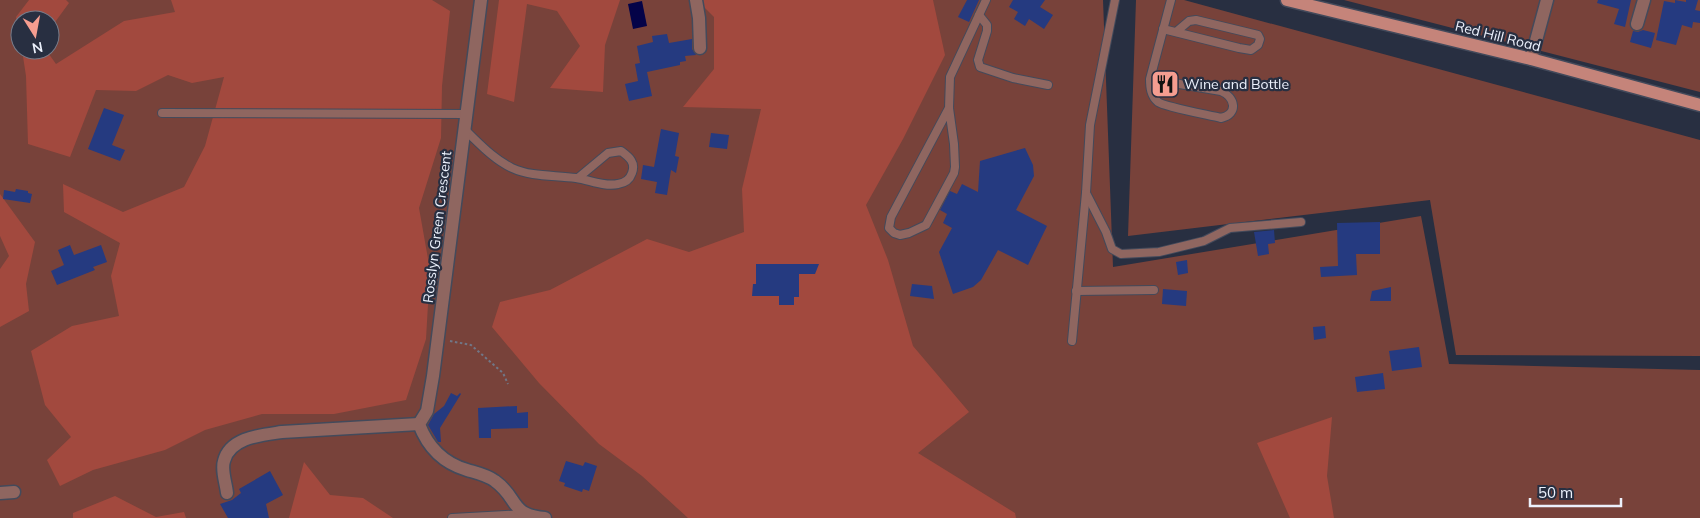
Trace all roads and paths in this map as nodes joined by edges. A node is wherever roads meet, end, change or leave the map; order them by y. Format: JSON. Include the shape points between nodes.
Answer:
{"nodes":[{"id":1,"x":481,"y":0,"type":"edge"},
{"id":2,"x":696,"y":0,"type":"edge"},
{"id":3,"x":986,"y":0,"type":"edge"},
{"id":4,"x":1115,"y":0,"type":"edge"},
{"id":5,"x":1171,"y":0,"type":"edge"},
{"id":6,"x":1287,"y":0,"type":"edge"},
{"id":7,"x":1547,"y":0,"type":"edge"},
{"id":8,"x":1644,"y":0,"type":"edge"},
{"id":9,"x":979,"y":15,"type":"junction"},
{"id":10,"x":1638,"y":24,"type":"dead end"},
{"id":11,"x":1163,"y":29,"type":"junction"},
{"id":12,"x":1176,"y":32,"type":"junction"},
{"id":13,"x":700,"y":48,"type":"dead end"},
{"id":14,"x":1531,"y":59,"type":"junction"},
{"id":15,"x":1150,"y":79,"type":"junction"},
{"id":16,"x":1048,"y":85,"type":"dead end"},
{"id":17,"x":1700,"y":106,"type":"edge"},
{"id":18,"x":949,"y":108,"type":"junction"},
{"id":19,"x":162,"y":113,"type":"dead end"},
{"id":20,"x":467,"y":114,"type":"junction"},
{"id":21,"x":464,"y":129,"type":"junction"},
{"id":22,"x":578,"y":178,"type":"junction"},
{"id":23,"x":1086,"y":194,"type":"junction"},
{"id":24,"x":1301,"y":222,"type":"dead end"},
{"id":25,"x":1076,"y":290,"type":"junction"},
{"id":26,"x":1154,"y":290,"type":"dead end"},
{"id":27,"x":438,"y":336,"type":"junction"},
{"id":28,"x":1072,"y":341,"type":"dead end"},
{"id":29,"x":508,"y":384,"type":"dead end"},
{"id":30,"x":419,"y":424,"type":"junction"},
{"id":31,"x":14,"y":492,"type":"dead end"},
{"id":32,"x":227,"y":492,"type":"dead end"},
{"id":33,"x":0,"y":493,"type":"edge"},
{"id":34,"x":525,"y":514,"type":"junction"},
{"id":35,"x":452,"y":518,"type":"edge"},
{"id":36,"x":545,"y":518,"type":"edge"}],
"edges":[{"from":1,"to":20,"type":"street","name":"Rosslyn Green Crescent"},
{"from":2,"to":13,"type":"street"},
{"from":3,"to":9,"type":"lane"},
{"from":4,"to":23,"type":"lane","via":[[1090,125]]},
{"from":5,"to":11,"type":"lane"},
{"from":6,"to":14,"type":"main road","name":"Red Hill Road"},
{"from":7,"to":14,"type":"street"},
{"from":8,"to":10,"type":"street"},
{"from":9,"to":16,"type":"lane","via":[[987,25],[978,60],[980,67]]},
{"from":9,"to":18,"type":"lane","via":[[950,77]]},
{"from":11,"to":12,"type":"lane"},
{"from":11,"to":15,"type":"lane"},
{"from":12,"to":12,"type":"lane","via":[[1251,50],[1260,39],[1258,35],[1196,20],[1189,21]]},
{"from":14,"to":17,"type":"main road","name":"Red Hill Road"},
{"from":15,"to":15,"type":"lane","via":[[1153,96],[1162,104],[1221,118],[1233,110],[1227,93]]},
{"from":18,"to":18,"type":"lane","via":[[891,217],[889,228],[894,233],[909,233],[926,225],[954,173]]},
{"from":19,"to":20,"type":"lane"},
{"from":20,"to":21,"type":"street","name":"Rosslyn Green Crescent"},
{"from":21,"to":22,"type":"lane","via":[[489,153],[512,168],[530,174]]},
{"from":21,"to":27,"type":"street","name":"Rosslyn Green Crescent"},
{"from":22,"to":22,"type":"lane","via":[[616,185],[631,177],[634,169],[631,159],[621,151],[608,152]]},
{"from":23,"to":24,"type":"lane","via":[[1112,249],[1121,254],[1159,252],[1204,241],[1230,228]]},
{"from":23,"to":25,"type":"lane"},
{"from":25,"to":26,"type":"lane"},
{"from":25,"to":28,"type":"lane"},
{"from":27,"to":29,"type":"path","via":[[471,345],[503,373]]},
{"from":27,"to":30,"type":"street","name":"Rosslyn Green Crescent","via":[[427,411]]},
{"from":30,"to":32,"type":"street","via":[[282,432],[241,441],[228,452],[224,461]]},
{"from":30,"to":34,"type":"street","via":[[427,443],[442,459],[494,480]]},
{"from":31,"to":33,"type":"street"},
{"from":34,"to":35,"type":"lane"},
{"from":34,"to":36,"type":"street"}]}
